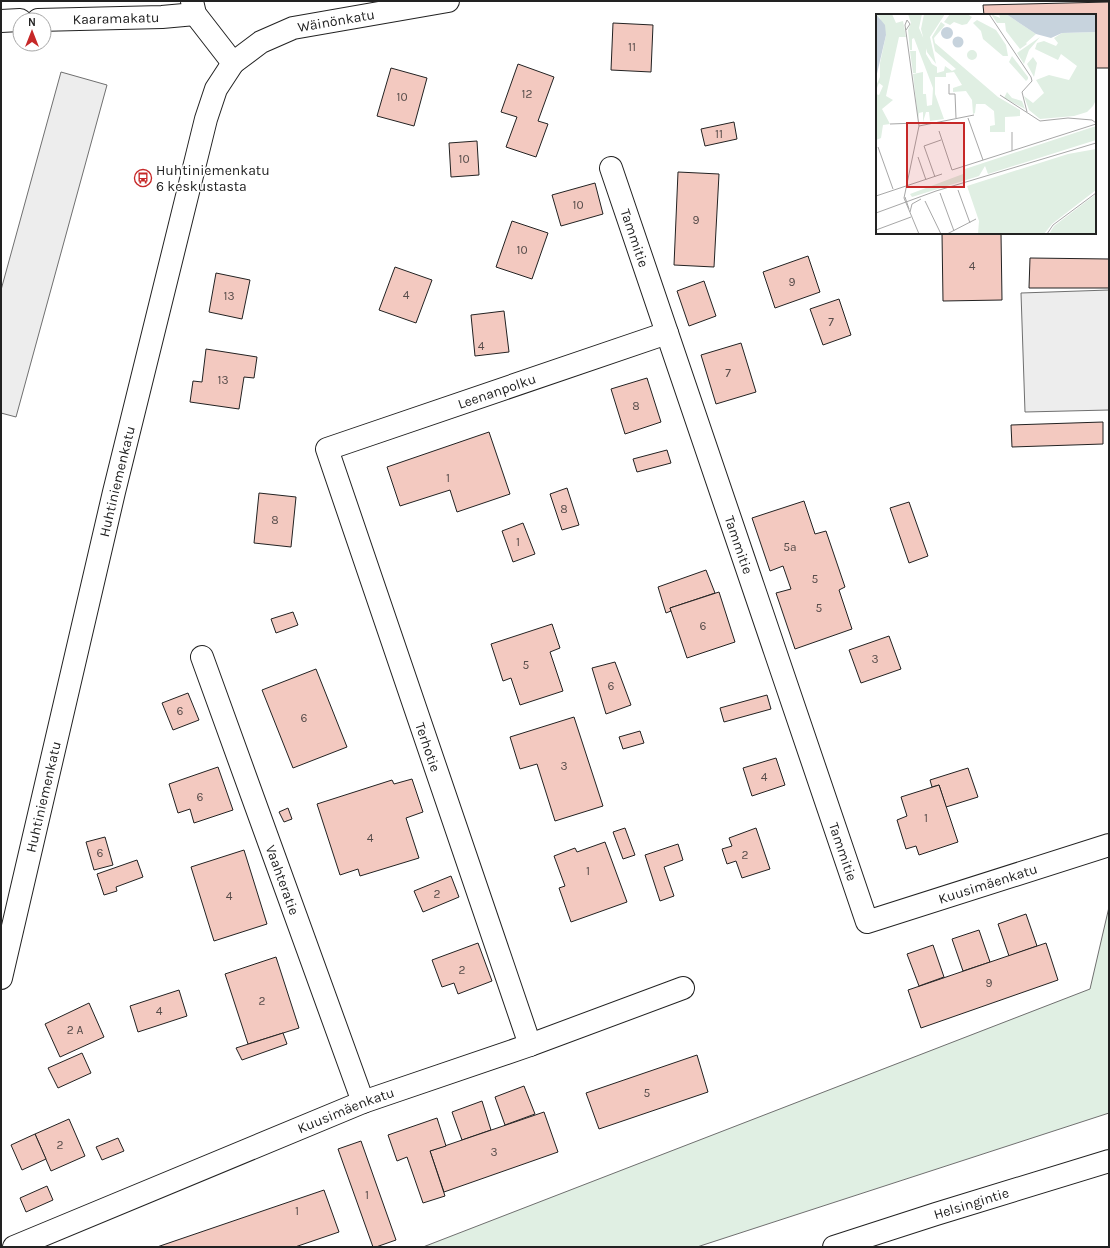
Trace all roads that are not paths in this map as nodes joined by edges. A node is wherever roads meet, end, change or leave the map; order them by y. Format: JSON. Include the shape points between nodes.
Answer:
{"nodes":[{"id":1,"x":448,"y":1,"type":"edge"},
{"id":2,"x":194,"y":7,"type":"edge"},
{"id":3,"x":12,"y":20,"type":"edge"},
{"id":4,"x":52,"y":20,"type":"edge"},
{"id":5,"x":1,"y":21,"type":"edge"},
{"id":6,"x":233,"y":63,"type":"junction"},
{"id":7,"x":611,"y":168,"type":"dead end"},
{"id":8,"x":667,"y":333,"type":"junction"},
{"id":9,"x":327,"y":449,"type":"joint"},
{"id":10,"x":202,"y":657,"type":"dead end"},
{"id":11,"x":1109,"y":845,"type":"edge"},
{"id":12,"x":867,"y":922,"type":"joint"},
{"id":13,"x":1,"y":978,"type":"edge"},
{"id":14,"x":683,"y":988,"type":"dead end"},
{"id":15,"x":530,"y":1045,"type":"junction"},
{"id":16,"x":363,"y":1102,"type":"junction"},
{"id":17,"x":1109,"y":1161,"type":"edge"},
{"id":18,"x":14,"y":1247,"type":"edge"},
{"id":19,"x":834,"y":1247,"type":"edge"}],
"edges":[{"from":1,"to":6,"type":"street","name":"Wäinönkatu","via":[[293,28],[261,42]]},
{"from":2,"to":4,"type":"street","name":"Kaaramakatu","via":[[162,17]]},
{"from":2,"to":6,"type":"street"},
{"from":3,"to":5,"type":"street"},
{"from":6,"to":13,"type":"street","name":"Huhtiniemenkatu","via":[[216,89],[206,119],[116,485]]},
{"from":7,"to":8,"type":"street","name":"Tammitie"},
{"from":8,"to":9,"type":"street","name":"Leenanpolku"},
{"from":8,"to":12,"type":"street","name":"Tammitie"},
{"from":9,"to":15,"type":"street","name":"Terhotie"},
{"from":10,"to":16,"type":"street","name":"Vaahteratie"},
{"from":11,"to":12,"type":"street","name":"Kuusimäenkatu"},
{"from":14,"to":15,"type":"street","name":"Kuusimäenkatu"},
{"from":15,"to":16,"type":"street","name":"Kuusimäenkatu"},
{"from":16,"to":18,"type":"street","name":"Kuusimäenkatu"},
{"from":17,"to":19,"type":"street","name":"Helsingintie"}]}
